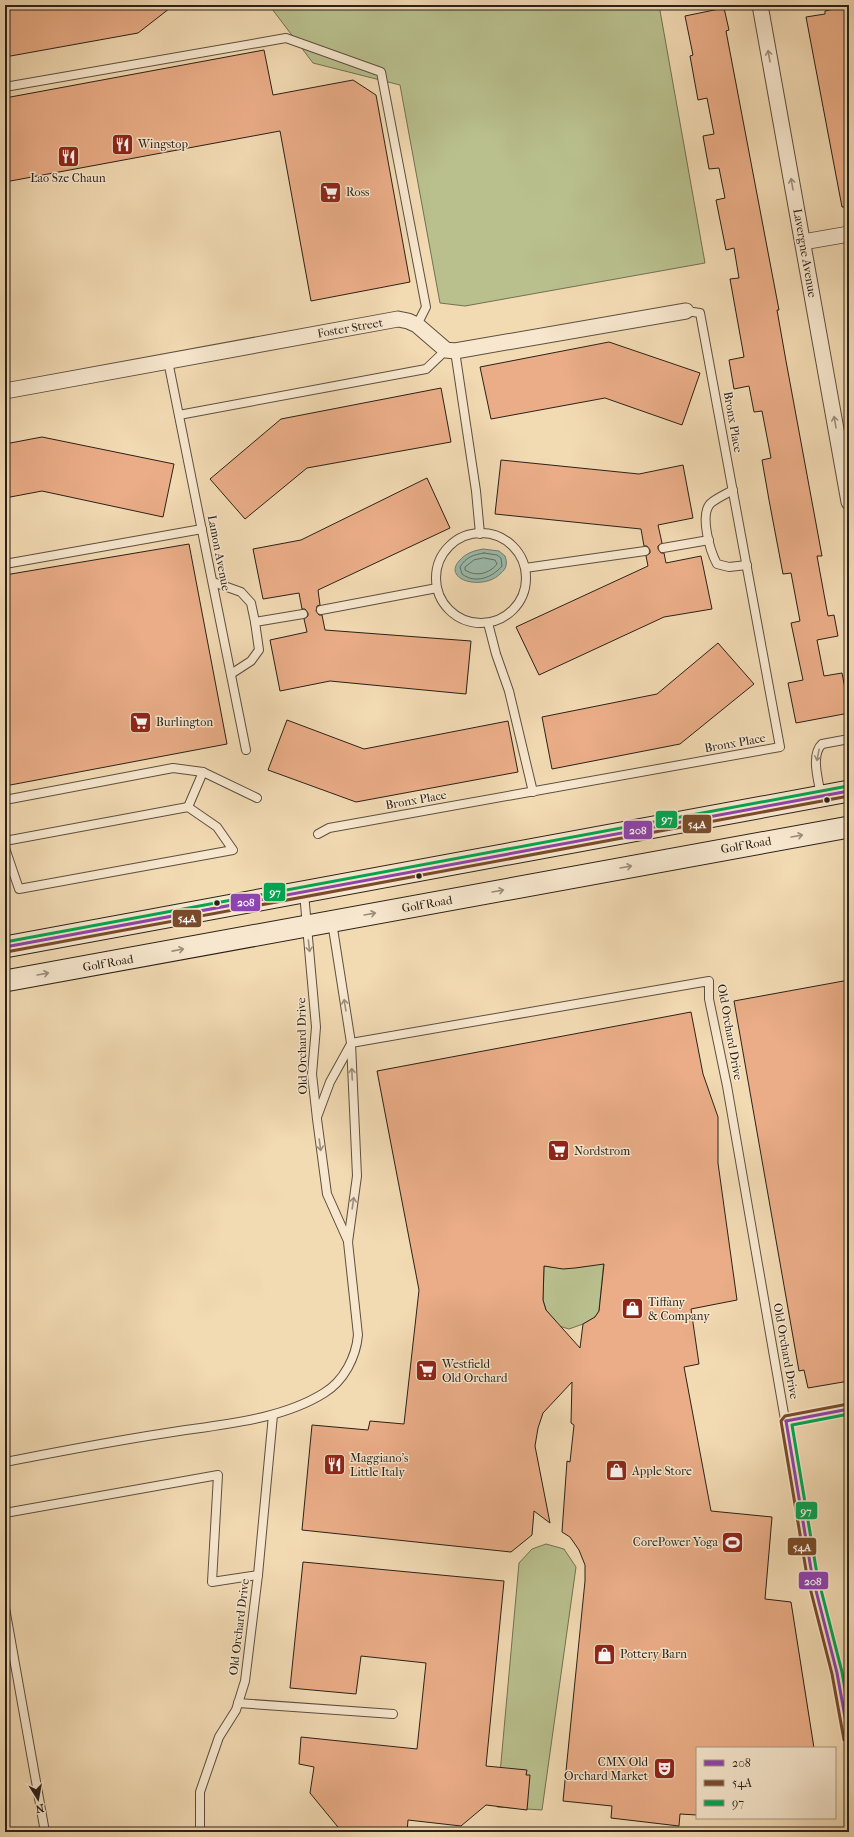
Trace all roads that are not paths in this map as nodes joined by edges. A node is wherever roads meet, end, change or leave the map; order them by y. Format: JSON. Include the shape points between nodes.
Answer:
{"nodes":[{"id":1,"x":760,"y":5,"type":"edge"},
{"id":2,"x":5,"y":87,"type":"edge"},
{"id":3,"x":849,"y":234,"type":"edge"},
{"id":4,"x":803,"y":242,"type":"junction"},
{"id":5,"x":686,"y":310,"type":"joint"},
{"id":6,"x":417,"y":325,"type":"junction"},
{"id":7,"x":450,"y":351,"type":"junction"},
{"id":8,"x":168,"y":361,"type":"junction"},
{"id":9,"x":5,"y":391,"type":"edge"},
{"id":10,"x":179,"y":415,"type":"junction"},
{"id":11,"x":733,"y":490,"type":"junction"},
{"id":12,"x":849,"y":502,"type":"edge"},
{"id":13,"x":202,"y":529,"type":"junction"},
{"id":14,"x":480,"y":534,"type":"junction"},
{"id":15,"x":709,"y":540,"type":"junction"},
{"id":16,"x":663,"y":548,"type":"dead end"},
{"id":17,"x":645,"y":551,"type":"dead end"},
{"id":18,"x":5,"y":564,"type":"edge"},
{"id":19,"x":747,"y":565,"type":"junction"},
{"id":20,"x":525,"y":568,"type":"junction"},
{"id":21,"x":213,"y":582,"type":"junction"},
{"id":22,"x":438,"y":588,"type":"junction"},
{"id":23,"x":321,"y":610,"type":"dead end"},
{"id":24,"x":303,"y":614,"type":"dead end"},
{"id":25,"x":255,"y":622,"type":"junction"},
{"id":26,"x":488,"y":623,"type":"junction"},
{"id":27,"x":231,"y":674,"type":"junction"},
{"id":28,"x":849,"y":739,"type":"edge"},
{"id":29,"x":246,"y":750,"type":"dead end"},
{"id":30,"x":203,"y":772,"type":"junction"},
{"id":31,"x":849,"y":791,"type":"edge"},
{"id":32,"x":533,"y":792,"type":"junction"},
{"id":33,"x":821,"y":796,"type":"junction"},
{"id":34,"x":257,"y":798,"type":"dead end"},
{"id":35,"x":5,"y":800,"type":"edge"},
{"id":36,"x":188,"y":807,"type":"junction"},
{"id":37,"x":849,"y":827,"type":"edge"},
{"id":38,"x":318,"y":834,"type":"dead end"},
{"id":39,"x":5,"y":841,"type":"edge"},
{"id":40,"x":5,"y":848,"type":"edge"},
{"id":41,"x":304,"y":893,"type":"junction"},
{"id":42,"x":332,"y":921,"type":"junction"},
{"id":43,"x":307,"y":926,"type":"junction"},
{"id":44,"x":5,"y":947,"type":"edge"},
{"id":45,"x":5,"y":982,"type":"edge"},
{"id":46,"x":351,"y":1043,"type":"junction"},
{"id":47,"x":317,"y":1119,"type":"junction"},
{"id":48,"x":348,"y":1242,"type":"junction"},
{"id":49,"x":849,"y":1408,"type":"edge"},
{"id":50,"x":273,"y":1415,"type":"junction"},
{"id":51,"x":786,"y":1421,"type":"junction"},
{"id":52,"x":5,"y":1462,"type":"edge"},
{"id":53,"x":5,"y":1513,"type":"edge"},
{"id":54,"x":258,"y":1575,"type":"junction"},
{"id":55,"x":5,"y":1608,"type":"edge"},
{"id":56,"x":238,"y":1703,"type":"junction"},
{"id":57,"x":392,"y":1714,"type":"dead end"},
{"id":58,"x":849,"y":1739,"type":"edge"},
{"id":59,"x":45,"y":1832,"type":"edge"},
{"id":60,"x":200,"y":1832,"type":"edge"}],
"edges":[{"from":4,"to":1,"type":"street","name":"Lavergne Avenue","one_way":true},
{"from":2,"to":6,"type":"lane","via":[[286,38],[381,72],[426,307]]},
{"from":3,"to":4,"type":"street"},
{"from":12,"to":4,"type":"street","name":"Lavergne Avenue","one_way":true},
{"from":5,"to":7,"type":"street"},
{"from":5,"to":11,"type":"lane","name":"Bronx Place","via":[[700,314]]},
{"from":6,"to":7,"type":"street","name":"Foster Street"},
{"from":6,"to":8,"type":"street","name":"Foster Street","via":[[398,319]]},
{"from":7,"to":10,"type":"lane","via":[[426,369]]},
{"from":7,"to":14,"type":"lane","via":[[476,491]]},
{"from":8,"to":9,"type":"street","name":"Foster Street"},
{"from":8,"to":10,"type":"lane","name":"Lamon Avenue"},
{"from":10,"to":13,"type":"lane","name":"Lamon Avenue"},
{"from":11,"to":15,"type":"lane","via":[[710,504],[705,514]]},
{"from":11,"to":19,"type":"lane","name":"Bronx Place"},
{"from":13,"to":18,"type":"lane"},
{"from":13,"to":21,"type":"lane","name":"Lamon Avenue"},
{"from":14,"to":20,"type":"lane","via":[[504,539],[520,556]]},
{"from":14,"to":22,"type":"lane","via":[[461,539],[446,551],[439,562]]},
{"from":15,"to":16,"type":"lane"},
{"from":15,"to":19,"type":"lane","via":[[710,551],[717,564],[729,567]]},
{"from":17,"to":20,"type":"lane"},
{"from":19,"to":32,"type":"lane","name":"Bronx Place","via":[[780,747]]},
{"from":20,"to":26,"type":"lane","via":[[525,586],[519,603],[500,619]]},
{"from":21,"to":25,"type":"lane","via":[[241,592],[251,603]]},
{"from":21,"to":27,"type":"lane","name":"Lamon Avenue"},
{"from":22,"to":23,"type":"lane"},
{"from":22,"to":26,"type":"lane","via":[[442,600],[462,619]]},
{"from":24,"to":25,"type":"lane"},
{"from":25,"to":27,"type":"lane","via":[[258,650],[251,661]]},
{"from":26,"to":32,"type":"lane","via":[[496,654],[510,690]]},
{"from":27,"to":29,"type":"lane","name":"Lamon Avenue"},
{"from":28,"to":33,"type":"lane","one_way":true,"via":[[822,744],[819,747],[816,758]]},
{"from":30,"to":34,"type":"lane"},
{"from":30,"to":35,"type":"lane","via":[[173,768]]},
{"from":30,"to":36,"type":"lane"},
{"from":31,"to":33,"type":"main road"},
{"from":32,"to":38,"type":"lane","name":"Bronx Place","via":[[330,828]]},
{"from":33,"to":41,"type":"main road"},
{"from":36,"to":39,"type":"lane"},
{"from":36,"to":40,"type":"lane","via":[[217,827],[233,850],[19,889]]},
{"from":42,"to":37,"type":"main road","name":"Golf Road","one_way":true},
{"from":41,"to":43,"type":"lane","name":"Old Orchard Drive"},
{"from":41,"to":44,"type":"main road"},
{"from":42,"to":43,"type":"main road","name":"Golf Road"},
{"from":46,"to":42,"type":"lane","name":"Old Orchard Drive","one_way":true},
{"from":45,"to":43,"type":"main road","name":"Golf Road","one_way":true},
{"from":43,"to":47,"type":"lane","name":"Old Orchard Drive","one_way":true,"via":[[316,1027],[312,1074]]},
{"from":46,"to":47,"type":"lane","via":[[330,1082]]},
{"from":48,"to":46,"type":"lane","name":"Old Orchard Drive","one_way":true,"via":[[357,1176]]},
{"from":46,"to":51,"type":"lane","name":"Old Orchard Drive","via":[[709,981],[709,999],[727,1086]]},
{"from":47,"to":48,"type":"lane","name":"Old Orchard Drive","one_way":true,"via":[[327,1194]]},
{"from":48,"to":50,"type":"lane","name":"Old Orchard Drive","via":[[358,1335],[357,1348],[340,1379],[326,1392],[305,1404]]},
{"from":49,"to":51,"type":"lane"},
{"from":50,"to":52,"type":"lane","name":"Old Orchard Drive"},
{"from":50,"to":54,"type":"lane","name":"Old Orchard Drive"},
{"from":51,"to":58,"type":"lane","name":"Old Orchard Drive","via":[[812,1575],[837,1673]]},
{"from":53,"to":54,"type":"lane","via":[[218,1475],[212,1582]]},
{"from":54,"to":56,"type":"lane","name":"Old Orchard Drive","via":[[245,1681]]},
{"from":55,"to":59,"type":"lane"},
{"from":56,"to":57,"type":"lane"},
{"from":56,"to":60,"type":"lane","name":"Old Orchard Drive","via":[[219,1737],[200,1792]]}]}
